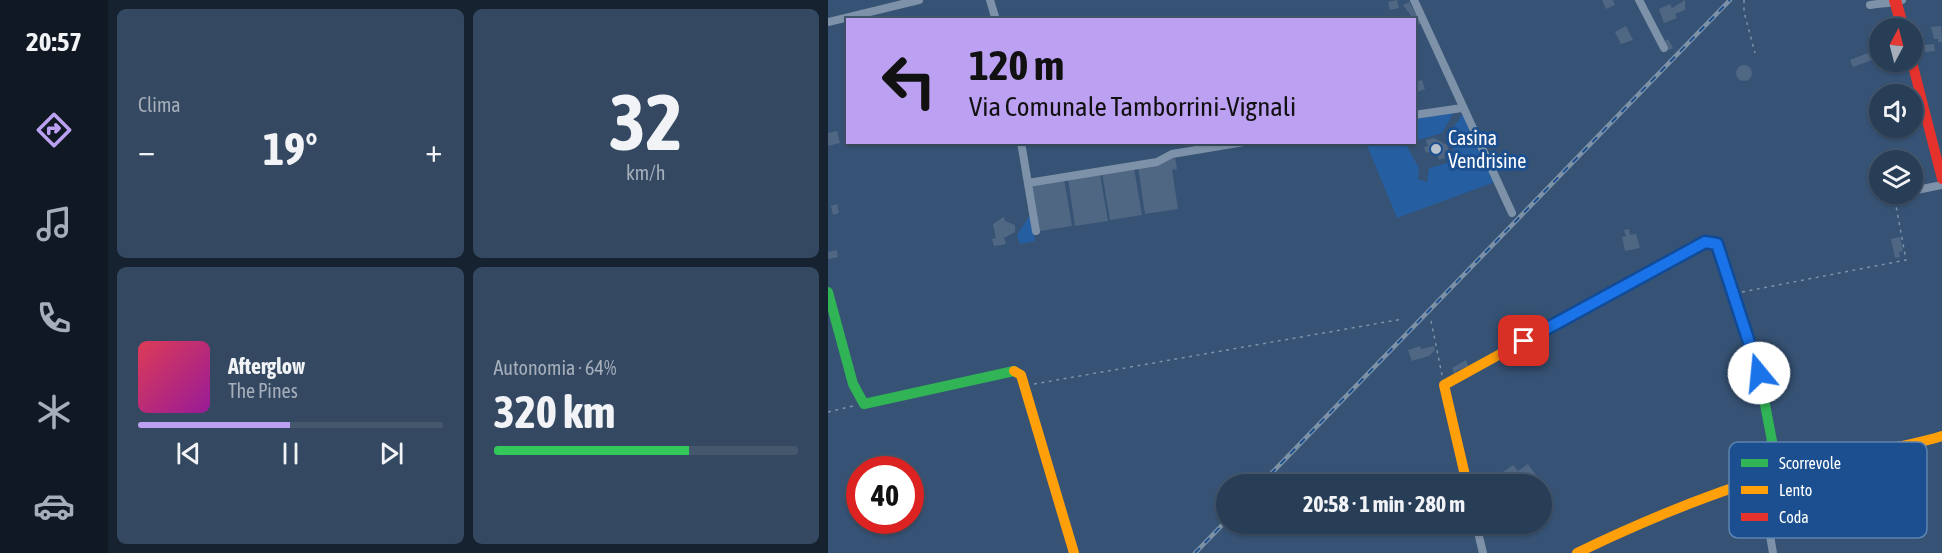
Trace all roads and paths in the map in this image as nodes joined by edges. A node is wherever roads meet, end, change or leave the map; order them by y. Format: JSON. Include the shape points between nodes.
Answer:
{"nodes":[{"id":1,"x":919,"y":0,"type":"edge"},
{"id":2,"x":990,"y":0,"type":"edge"},
{"id":3,"x":1414,"y":0,"type":"edge"},
{"id":4,"x":1639,"y":0,"type":"edge"},
{"id":5,"x":1744,"y":0,"type":"edge"},
{"id":6,"x":1895,"y":0,"type":"edge"},
{"id":7,"x":1902,"y":0,"type":"edge"},
{"id":8,"x":1870,"y":5,"type":"dead end"},
{"id":9,"x":995,"y":18,"type":"edge"},
{"id":10,"x":1900,"y":18,"type":"edge"},
{"id":11,"x":828,"y":22,"type":"edge"},
{"id":12,"x":1664,"y":48,"type":"dead end"},
{"id":13,"x":1755,"y":53,"type":"dead end"},
{"id":14,"x":1915,"y":72,"type":"edge"},
{"id":15,"x":1462,"y":108,"type":"junction"},
{"id":16,"x":1416,"y":115,"type":"edge"},
{"id":17,"x":1021,"y":144,"type":"edge"},
{"id":18,"x":1232,"y":144,"type":"edge"},
{"id":19,"x":1942,"y":179,"type":"edge"},
{"id":20,"x":1028,"y":183,"type":"junction"},
{"id":21,"x":1923,"y":187,"type":"edge"},
{"id":22,"x":1896,"y":204,"type":"edge"},
{"id":23,"x":1512,"y":213,"type":"dead end"},
{"id":24,"x":1036,"y":231,"type":"dead end"},
{"id":25,"x":828,"y":292,"type":"edge"},
{"id":26,"x":1735,"y":294,"type":"junction"},
{"id":27,"x":1403,"y":319,"type":"dead end"},
{"id":28,"x":1431,"y":321,"type":"dead end"},
{"id":29,"x":1444,"y":385,"type":"junction"},
{"id":30,"x":1025,"y":386,"type":"junction"},
{"id":31,"x":864,"y":404,"type":"junction"},
{"id":32,"x":828,"y":412,"type":"edge"},
{"id":33,"x":1938,"y":439,"type":"edge"},
{"id":34,"x":1772,"y":442,"type":"edge"},
{"id":35,"x":1921,"y":442,"type":"edge"},
{"id":36,"x":1465,"y":474,"type":"edge"},
{"id":37,"x":1729,"y":489,"type":"edge"},
{"id":38,"x":1478,"y":534,"type":"edge"},
{"id":39,"x":1770,"y":538,"type":"edge"},
{"id":40,"x":1074,"y":553,"type":"edge"},
{"id":41,"x":1483,"y":553,"type":"edge"},
{"id":42,"x":1577,"y":553,"type":"edge"},
{"id":43,"x":1773,"y":553,"type":"edge"}],
"edges":[{"from":1,"to":11,"type":"street"},
{"from":2,"to":9,"type":"street"},
{"from":3,"to":15,"type":"street"},
{"from":4,"to":12,"type":"street"},
{"from":5,"to":13,"type":"path"},
{"from":6,"to":10,"type":"street","bridge":true},
{"from":7,"to":8,"type":"street"},
{"from":14,"to":19,"type":"street"},
{"from":15,"to":16,"type":"street"},
{"from":15,"to":23,"type":"street"},
{"from":17,"to":20,"type":"street"},
{"from":18,"to":20,"type":"street","via":[[1172,154],[1157,162]]},
{"from":19,"to":21,"type":"street"},
{"from":20,"to":24,"type":"street"},
{"from":22,"to":26,"type":"path","via":[[1906,260]]},
{"from":25,"to":31,"type":"street","via":[[853,384]]},
{"from":26,"to":29,"type":"street","via":[[1717,244],[1705,242]]},
{"from":26,"to":34,"type":"street","via":[[1759,373]]},
{"from":27,"to":30,"type":"path"},
{"from":28,"to":29,"type":"path"},
{"from":29,"to":36,"type":"street"},
{"from":30,"to":31,"type":"street","via":[[1021,375],[1011,370]]},
{"from":30,"to":40,"type":"street"},
{"from":31,"to":32,"type":"path"},
{"from":33,"to":35,"type":"street"},
{"from":37,"to":42,"type":"street"},
{"from":38,"to":41,"type":"street"},
{"from":39,"to":43,"type":"street"}]}
